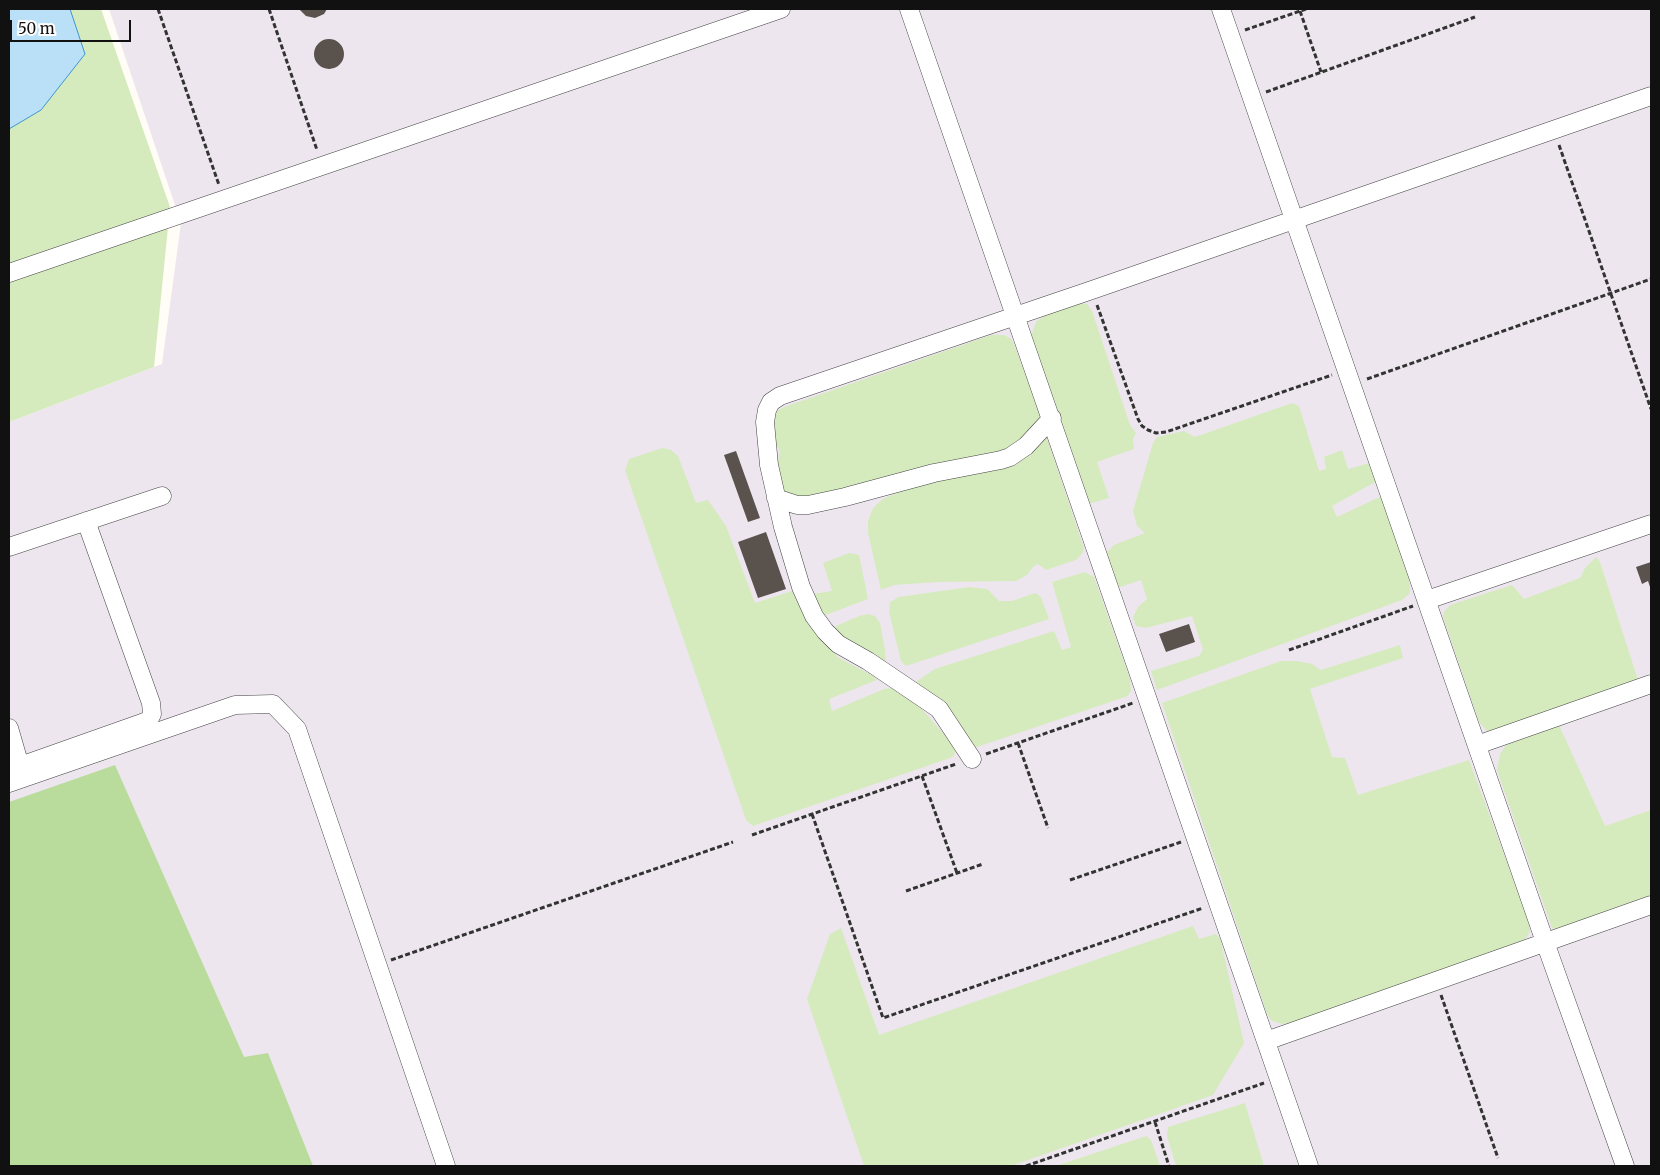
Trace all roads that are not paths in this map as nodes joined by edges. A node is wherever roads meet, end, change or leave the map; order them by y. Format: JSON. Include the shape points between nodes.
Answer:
{"nodes":[{"id":1,"x":781,"y":9,"type":"edge"},
{"id":2,"x":910,"y":9,"type":"edge"},
{"id":3,"x":1222,"y":9,"type":"edge"},
{"id":4,"x":1651,"y":96,"type":"edge"},
{"id":5,"x":1295,"y":220,"type":"junction"},
{"id":6,"x":9,"y":273,"type":"edge"},
{"id":7,"x":1017,"y":316,"type":"junction"},
{"id":8,"x":1052,"y":418,"type":"junction"},
{"id":9,"x":162,"y":496,"type":"dead end"},
{"id":10,"x":776,"y":498,"type":"junction"},
{"id":11,"x":86,"y":521,"type":"junction"},
{"id":12,"x":1651,"y":524,"type":"edge"},
{"id":13,"x":9,"y":548,"type":"edge"},
{"id":14,"x":1428,"y":600,"type":"junction"},
{"id":15,"x":1651,"y":684,"type":"edge"},
{"id":16,"x":9,"y":728,"type":"edge"},
{"id":17,"x":1477,"y":745,"type":"junction"},
{"id":18,"x":972,"y":759,"type":"road end"},
{"id":19,"x":15,"y":768,"type":"edge"},
{"id":20,"x":9,"y":783,"type":"edge"},
{"id":21,"x":1651,"y":905,"type":"edge"},
{"id":22,"x":1545,"y":942,"type":"junction"},
{"id":23,"x":1266,"y":1041,"type":"junction"},
{"id":24,"x":446,"y":1166,"type":"edge"},
{"id":25,"x":1309,"y":1166,"type":"edge"},
{"id":26,"x":1625,"y":1166,"type":"edge"}],
"edges":[{"from":1,"to":6,"type":"lane"},
{"from":2,"to":7,"type":"lane"},
{"from":3,"to":5,"type":"lane"},
{"from":4,"to":5,"type":"lane"},
{"from":5,"to":7,"type":"lane"},
{"from":5,"to":14,"type":"lane"},
{"from":7,"to":8,"type":"lane"},
{"from":7,"to":10,"type":"lane","via":[[780,396],[771,402],[765,422]]},
{"from":8,"to":10,"type":"lane","via":[[1026,446],[1001,460],[934,473],[808,505]]},
{"from":8,"to":23,"type":"lane"},
{"from":9,"to":11,"type":"lane"},
{"from":10,"to":18,"type":"lane","via":[[801,587],[825,632],[838,644],[939,709]]},
{"from":11,"to":13,"type":"lane"},
{"from":11,"to":19,"type":"lane","via":[[151,703],[152,714],[149,720],[140,724]]},
{"from":12,"to":14,"type":"lane"},
{"from":14,"to":17,"type":"lane"},
{"from":15,"to":17,"type":"lane"},
{"from":16,"to":19,"type":"lane"},
{"from":17,"to":22,"type":"lane"},
{"from":20,"to":24,"type":"lane","via":[[235,705],[273,704],[297,729]]},
{"from":21,"to":22,"type":"lane"},
{"from":22,"to":23,"type":"lane"},
{"from":22,"to":26,"type":"lane"},
{"from":23,"to":25,"type":"lane"}]}
